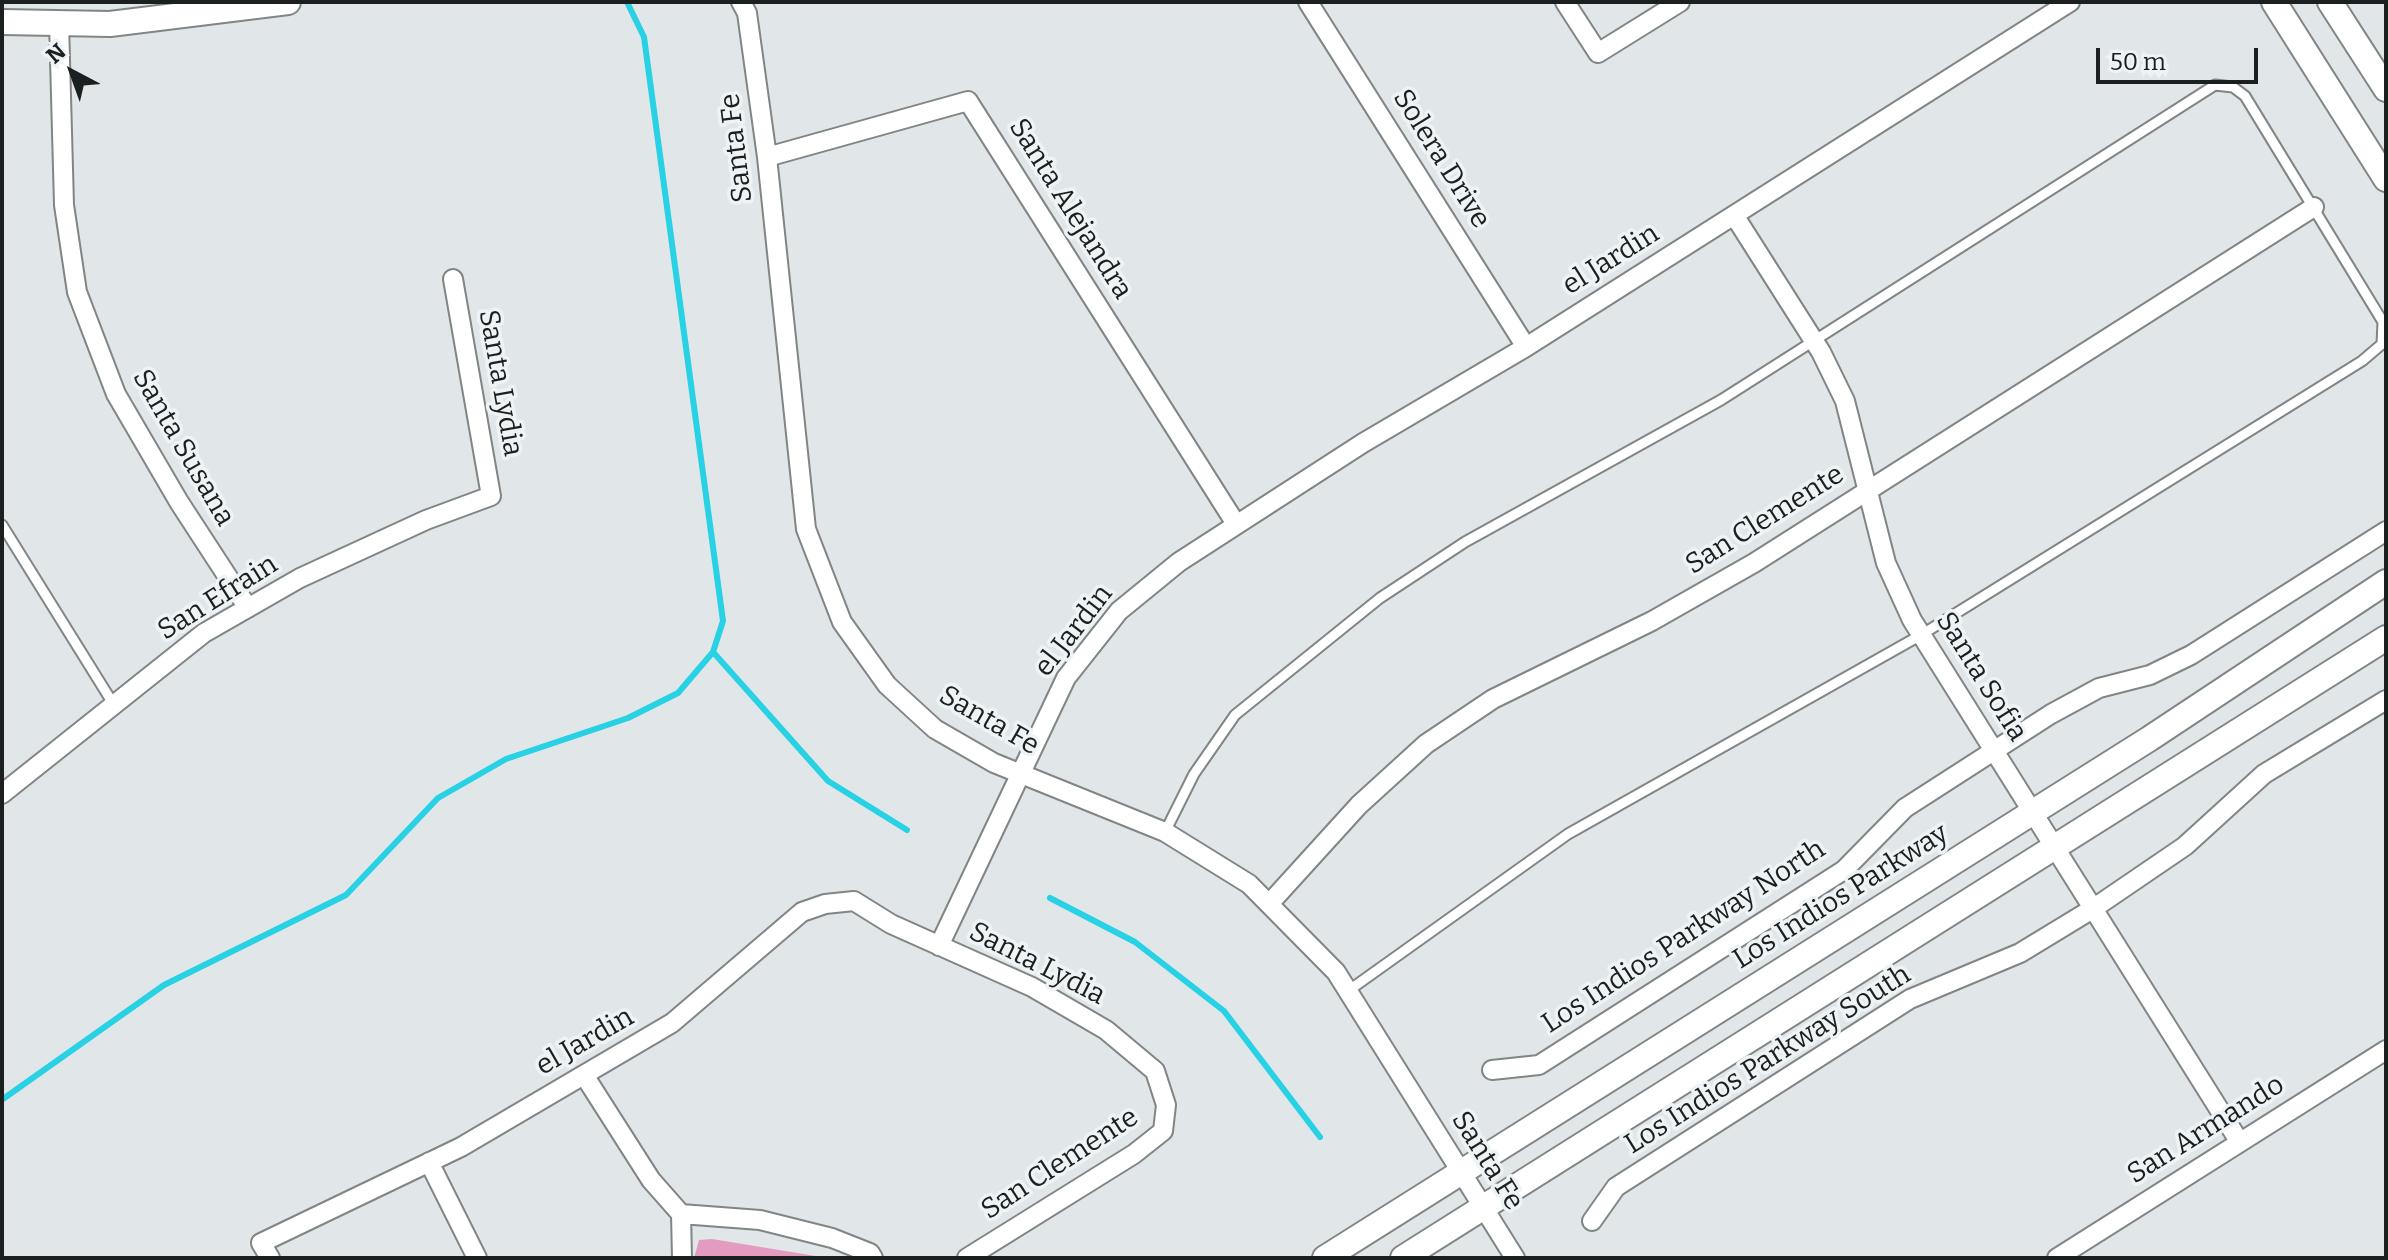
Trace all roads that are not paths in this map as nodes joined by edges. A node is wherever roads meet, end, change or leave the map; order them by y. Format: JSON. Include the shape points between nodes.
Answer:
{"nodes":[{"id":1,"x":288,"y":2,"type":"edge"},
{"id":2,"x":741,"y":2,"type":"edge"},
{"id":3,"x":1308,"y":2,"type":"edge"},
{"id":4,"x":1565,"y":2,"type":"edge"},
{"id":5,"x":1680,"y":2,"type":"edge"},
{"id":6,"x":2070,"y":2,"type":"edge"},
{"id":7,"x":2274,"y":2,"type":"edge"},
{"id":8,"x":2330,"y":2,"type":"edge"},
{"id":9,"x":2,"y":22,"type":"edge"},
{"id":10,"x":59,"y":23,"type":"junction"},
{"id":11,"x":2386,"y":89,"type":"edge"},
{"id":12,"x":767,"y":157,"type":"junction"},
{"id":13,"x":2386,"y":179,"type":"edge"},
{"id":14,"x":2314,"y":207,"type":"junction"},
{"id":15,"x":1734,"y":215,"type":"junction"},
{"id":16,"x":453,"y":279,"type":"dead end"},
{"id":17,"x":1815,"y":342,"type":"junction"},
{"id":18,"x":1526,"y":347,"type":"junction"},
{"id":19,"x":1870,"y":489,"type":"junction"},
{"id":20,"x":491,"y":496,"type":"joint"},
{"id":21,"x":1236,"y":524,"type":"junction"},
{"id":22,"x":2,"y":525,"type":"edge"},
{"id":23,"x":2386,"y":531,"type":"edge"},
{"id":24,"x":2386,"y":582,"type":"edge"},
{"id":25,"x":248,"y":608,"type":"junction"},
{"id":26,"x":1921,"y":635,"type":"junction"},
{"id":27,"x":2386,"y":638,"type":"edge"},
{"id":28,"x":2386,"y":700,"type":"edge"},
{"id":29,"x":114,"y":705,"type":"junction"},
{"id":30,"x":1994,"y":750,"type":"junction"},
{"id":31,"x":1019,"y":773,"type":"junction"},
{"id":32,"x":2,"y":794,"type":"edge"},
{"id":33,"x":2033,"y":812,"type":"junction"},
{"id":34,"x":1165,"y":832,"type":"junction"},
{"id":35,"x":2056,"y":845,"type":"junction"},
{"id":36,"x":1269,"y":904,"type":"junction"},
{"id":37,"x":2094,"y":908,"type":"junction"},
{"id":38,"x":939,"y":946,"type":"junction"},
{"id":39,"x":1348,"y":991,"type":"junction"},
{"id":40,"x":2386,"y":1050,"type":"edge"},
{"id":41,"x":1492,"y":1070,"type":"dead end"},
{"id":42,"x":584,"y":1075,"type":"junction"},
{"id":43,"x":1166,"y":1105,"type":"joint"},
{"id":44,"x":2239,"y":1141,"type":"junction"},
{"id":45,"x":429,"y":1162,"type":"junction"},
{"id":46,"x":1460,"y":1173,"type":"junction"},
{"id":47,"x":1483,"y":1207,"type":"junction"},
{"id":48,"x":681,"y":1214,"type":"junction"},
{"id":49,"x":1592,"y":1221,"type":"dead end"},
{"id":50,"x":266,"y":1251,"type":"edge"},
{"id":51,"x":477,"y":1258,"type":"edge"},
{"id":52,"x":682,"y":1258,"type":"edge"},
{"id":53,"x":873,"y":1258,"type":"edge"},
{"id":54,"x":967,"y":1258,"type":"edge"},
{"id":55,"x":1325,"y":1258,"type":"edge"},
{"id":56,"x":1403,"y":1258,"type":"edge"},
{"id":57,"x":1515,"y":1258,"type":"edge"},
{"id":58,"x":2057,"y":1258,"type":"edge"}],
"edges":[{"from":1,"to":10,"type":"street","via":[[110,24]]},
{"from":2,"to":12,"type":"street","name":"Santa Fe","via":[[747,13]]},
{"from":3,"to":18,"type":"street","name":"Solera Drive"},
{"from":4,"to":5,"type":"street","via":[[1598,53]]},
{"from":6,"to":15,"type":"street","name":"el Jardin"},
{"from":7,"to":13,"type":"street"},
{"from":8,"to":11,"type":"street"},
{"from":9,"to":10,"type":"street"},
{"from":10,"to":25,"type":"street","name":"Santa Susana","via":[[64,205],[77,292],[116,394]]},
{"from":12,"to":21,"type":"street","name":"Santa Alejandra","via":[[968,101]]},
{"from":12,"to":31,"type":"street","name":"Santa Fe","via":[[806,529],[842,622],[887,685],[935,729]]},
{"from":14,"to":17,"type":"lane","via":[[2245,96],[2233,87],[2215,85]]},
{"from":14,"to":19,"type":"street","name":"San Clemente"},
{"from":14,"to":26,"type":"lane","via":[[2383,322],[2382,344]]},
{"from":15,"to":17,"type":"street","name":"Santa Sofia"},
{"from":15,"to":18,"type":"street","name":"el Jardin"},
{"from":16,"to":20,"type":"street","name":"Santa Lydia"},
{"from":17,"to":19,"type":"street","name":"Santa Sofia","via":[[1845,401]]},
{"from":17,"to":34,"type":"lane","via":[[1465,542],[1380,598],[1235,715],[1194,774]]},
{"from":18,"to":21,"type":"street","name":"el Jardin"},
{"from":19,"to":26,"type":"street","name":"Santa Sofia","via":[[1886,563]]},
{"from":19,"to":36,"type":"street","name":"San Clemente","via":[[1665,614],[1493,699],[1426,744],[1359,805]]},
{"from":20,"to":25,"type":"street","name":"San Efrain","via":[[300,578]]},
{"from":21,"to":31,"type":"street","name":"el Jardin","via":[[1119,611],[1066,678]]},
{"from":22,"to":29,"type":"lane"},
{"from":23,"to":30,"type":"street","name":"Los Indios Parkway North","via":[[2191,655],[2150,675],[2099,688]]},
{"from":24,"to":33,"type":"street","name":"Los Indios Parkway"},
{"from":25,"to":29,"type":"street","name":"San Efrain","via":[[204,633]]},
{"from":26,"to":30,"type":"street","name":"Santa Sofia"},
{"from":26,"to":39,"type":"lane","via":[[1568,834]]},
{"from":27,"to":35,"type":"street"},
{"from":28,"to":37,"type":"street","name":"Los Indios Parkway South","via":[[2264,774],[2185,846]]},
{"from":29,"to":32,"type":"street","name":"San Efrain"},
{"from":30,"to":33,"type":"street","name":"Santa Sofia"},
{"from":30,"to":41,"type":"street","name":"Los Indios Parkway North","via":[[1905,808],[1844,870],[1552,1057],[1539,1065]]},
{"from":31,"to":34,"type":"street","name":"Santa Fe"},
{"from":31,"to":38,"type":"street","name":"el Jardin"},
{"from":33,"to":35,"type":"street","name":"Santa Sofia"},
{"from":33,"to":46,"type":"street","name":"Los Indios Parkway"},
{"from":34,"to":36,"type":"street","name":"Santa Fe","via":[[1249,884]]},
{"from":35,"to":37,"type":"street","name":"Santa Sofia"},
{"from":35,"to":47,"type":"street"},
{"from":36,"to":39,"type":"street","name":"Santa Fe"},
{"from":37,"to":44,"type":"street","name":"Santa Sofia"},
{"from":37,"to":49,"type":"street","name":"Los Indios Parkway South","via":[[2020,953],[1910,999],[1616,1187]]},
{"from":38,"to":42,"type":"street","name":"el Jardin","via":[[854,901],[802,912],[672,1023]]},
{"from":38,"to":43,"type":"street","name":"Santa Lydia","via":[[1032,987],[1106,1030],[1155,1071]]},
{"from":39,"to":46,"type":"street","name":"Santa Fe"},
{"from":40,"to":44,"type":"street","name":"San Armando"},
{"from":42,"to":45,"type":"street","name":"el Jardin"},
{"from":42,"to":48,"type":"street","via":[[651,1180]]},
{"from":43,"to":54,"type":"street","name":"San Clemente","via":[[1163,1131],[1134,1154]]},
{"from":44,"to":58,"type":"street","name":"San Armando"},
{"from":45,"to":50,"type":"street","name":"el Jardin"},
{"from":45,"to":51,"type":"street"},
{"from":46,"to":47,"type":"street","name":"Santa Fe"},
{"from":46,"to":55,"type":"street","name":"Los Indios Parkway"},
{"from":47,"to":56,"type":"street"},
{"from":47,"to":57,"type":"street","name":"Santa Fe"},
{"from":48,"to":52,"type":"street"},
{"from":48,"to":53,"type":"street","via":[[760,1220],[832,1238]]}]}
